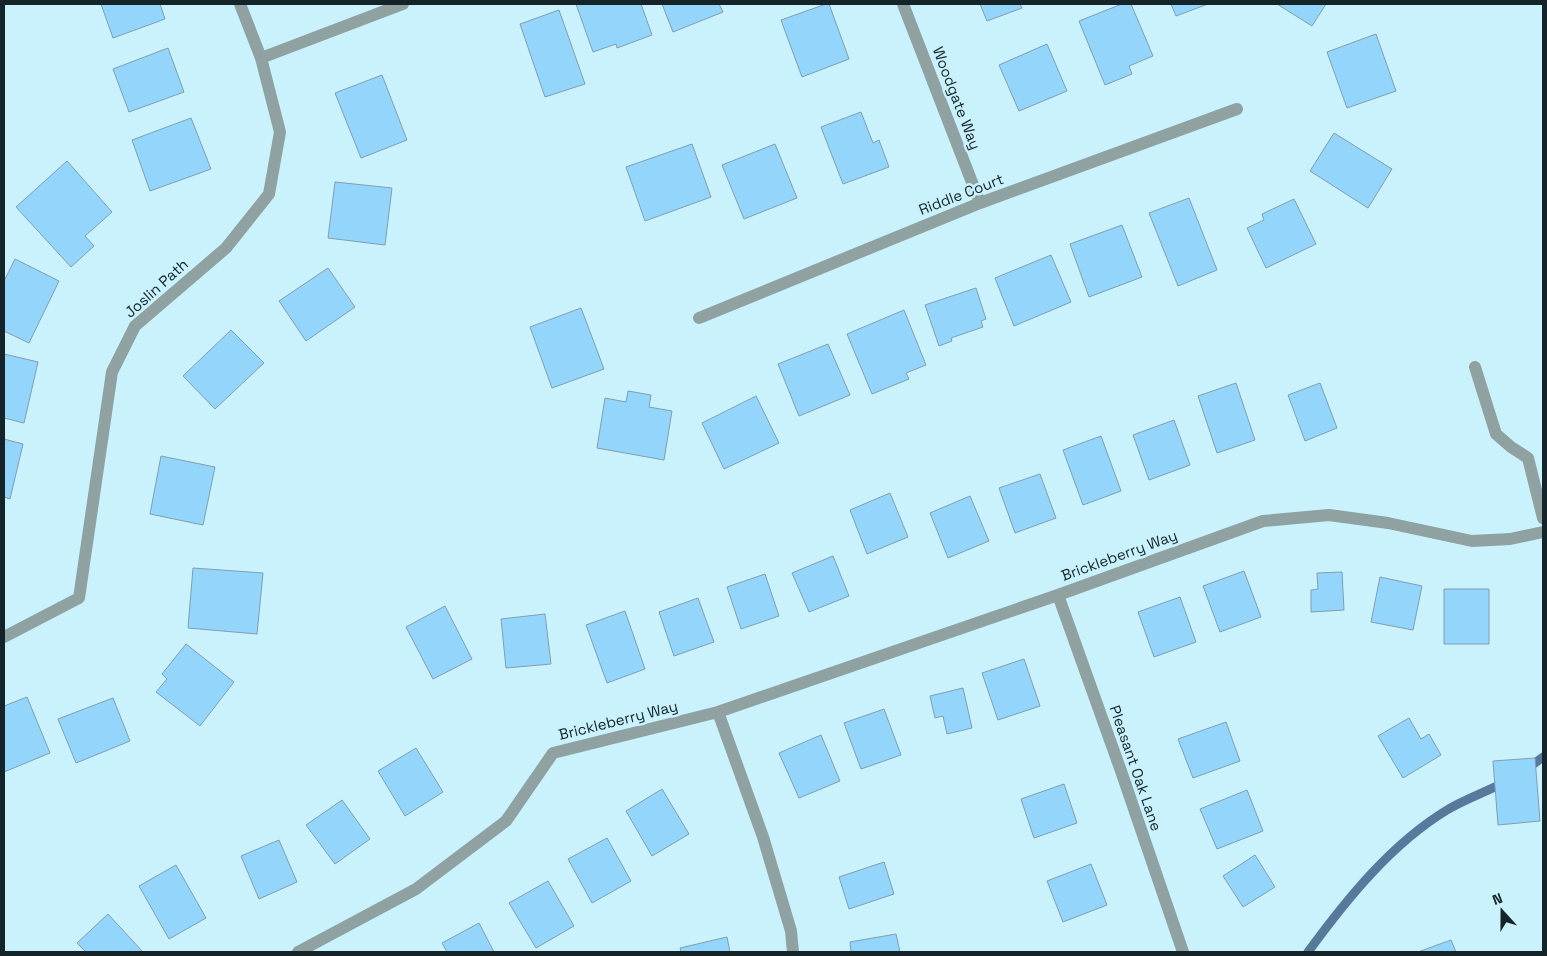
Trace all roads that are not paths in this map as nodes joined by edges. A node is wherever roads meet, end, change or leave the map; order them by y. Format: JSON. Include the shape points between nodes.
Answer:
{"nodes":[{"id":1,"x":240,"y":4,"type":"edge"},
{"id":2,"x":403,"y":4,"type":"edge"},
{"id":3,"x":904,"y":4,"type":"edge"},
{"id":4,"x":261,"y":58,"type":"junction"},
{"id":5,"x":1237,"y":109,"type":"dead end"},
{"id":6,"x":980,"y":203,"type":"junction"},
{"id":7,"x":699,"y":318,"type":"dead end"},
{"id":8,"x":1475,"y":366,"type":"dead end"},
{"id":9,"x":1543,"y":518,"type":"edge"},
{"id":10,"x":1543,"y":532,"type":"edge"},
{"id":11,"x":1058,"y":595,"type":"junction"},
{"id":12,"x":4,"y":636,"type":"edge"},
{"id":13,"x":718,"y":712,"type":"junction"},
{"id":14,"x":298,"y":952,"type":"edge"},
{"id":15,"x":793,"y":952,"type":"edge"},
{"id":16,"x":1183,"y":952,"type":"edge"}],
"edges":[{"from":1,"to":4,"type":"street","name":"Joslin Path"},
{"from":2,"to":4,"type":"street"},
{"from":3,"to":6,"type":"street","name":"Woodgate Way"},
{"from":4,"to":12,"type":"street","name":"Joslin Path","via":[[280,132],[269,194],[226,248],[135,326],[112,372],[79,598]]},
{"from":5,"to":6,"type":"street","name":"Riddle Court"},
{"from":6,"to":7,"type":"street","name":"Riddle Court"},
{"from":8,"to":9,"type":"street","via":[[1496,434],[1528,458]]},
{"from":10,"to":11,"type":"street","name":"Brickleberry Way","via":[[1510,539],[1472,541],[1388,523],[1329,515],[1263,521]]},
{"from":11,"to":13,"type":"street","name":"Brickleberry Way"},
{"from":11,"to":16,"type":"street","name":"Pleasant Oak Lane"},
{"from":13,"to":14,"type":"street","name":"Brickleberry Way","via":[[552,753],[506,821],[416,889]]},
{"from":13,"to":15,"type":"street","via":[[763,837],[791,930]]}]}
